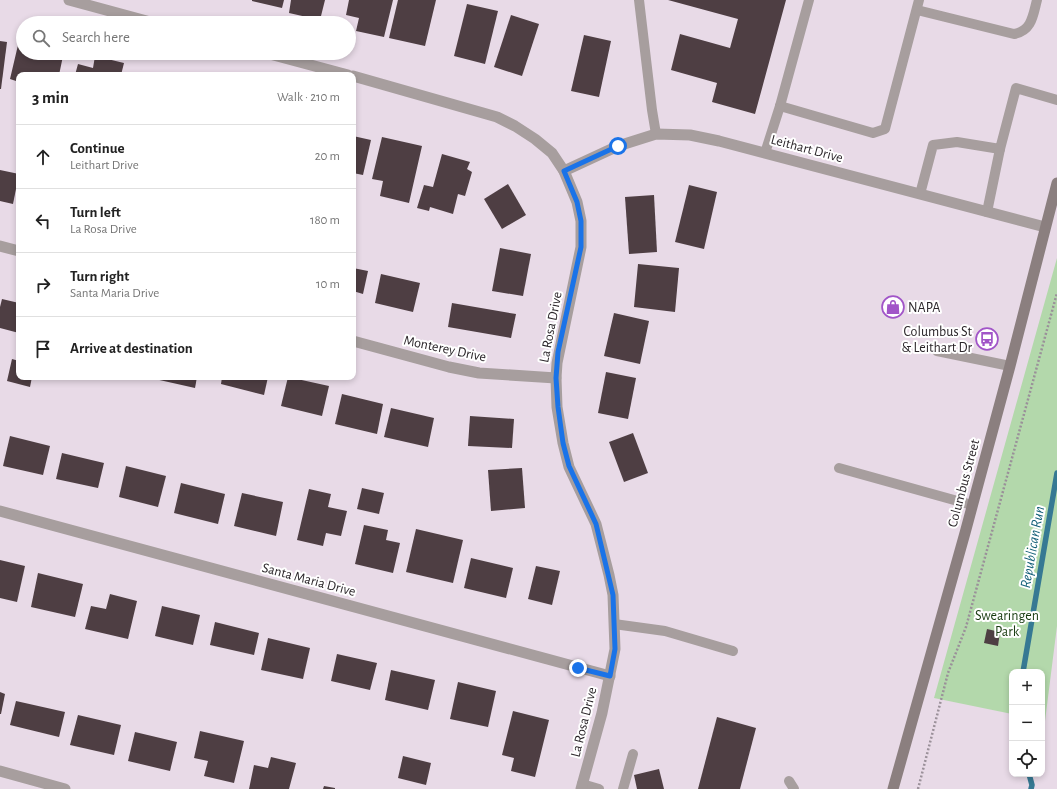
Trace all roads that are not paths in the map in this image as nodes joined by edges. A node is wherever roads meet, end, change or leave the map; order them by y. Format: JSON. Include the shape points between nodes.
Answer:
{"nodes":[{"id":1,"x":69,"y":0,"type":"edge"},
{"id":2,"x":639,"y":0,"type":"edge"},
{"id":3,"x":810,"y":0,"type":"edge"},
{"id":4,"x":919,"y":0,"type":"edge"},
{"id":5,"x":1037,"y":0,"type":"edge"},
{"id":6,"x":917,"y":10,"type":"junction"},
{"id":7,"x":128,"y":16,"type":"edge"},
{"id":8,"x":292,"y":60,"type":"edge"},
{"id":9,"x":337,"y":72,"type":"edge"},
{"id":10,"x":356,"y":77,"type":"edge"},
{"id":11,"x":1057,"y":100,"type":"edge"},
{"id":12,"x":780,"y":106,"type":"junction"},
{"id":13,"x":656,"y":134,"type":"junction"},
{"id":14,"x":1000,"y":149,"type":"junction"},
{"id":15,"x":765,"y":153,"type":"junction"},
{"id":16,"x":564,"y":171,"type":"junction"},
{"id":17,"x":1057,"y":183,"type":"edge"},
{"id":18,"x":920,"y":194,"type":"junction"},
{"id":19,"x":987,"y":212,"type":"junction"},
{"id":20,"x":1045,"y":227,"type":"junction"},
{"id":21,"x":0,"y":246,"type":"edge"},
{"id":22,"x":16,"y":251,"type":"edge"},
{"id":23,"x":356,"y":342,"type":"edge"},
{"id":24,"x":937,"y":351,"type":"dead end"},
{"id":25,"x":1010,"y":366,"type":"junction"},
{"id":26,"x":556,"y":378,"type":"junction"},
{"id":27,"x":840,"y":468,"type":"dead end"},
{"id":28,"x":972,"y":505,"type":"junction"},
{"id":29,"x":0,"y":511,"type":"edge"},
{"id":30,"x":614,"y":624,"type":"junction"},
{"id":31,"x":733,"y":651,"type":"dead end"},
{"id":32,"x":610,"y":676,"type":"junction"},
{"id":33,"x":633,"y":754,"type":"dead end"},
{"id":34,"x":0,"y":771,"type":"edge"},
{"id":35,"x":582,"y":787,"type":"edge"},
{"id":36,"x":65,"y":789,"type":"edge"},
{"id":37,"x":600,"y":789,"type":"edge"},
{"id":38,"x":624,"y":789,"type":"edge"},
{"id":39,"x":893,"y":789,"type":"edge"}],
"edges":[{"from":1,"to":7,"type":"street"},
{"from":2,"to":13,"type":"lane"},
{"from":3,"to":12,"type":"lane"},
{"from":4,"to":6,"type":"lane"},
{"from":5,"to":6,"type":"lane","via":[[1026,30],[1014,34]]},
{"from":6,"to":12,"type":"lane","via":[[884,129],[873,133]]},
{"from":8,"to":9,"type":"street"},
{"from":10,"to":16,"type":"street","name":"La Rosa Drive","via":[[497,117],[535,139],[552,154]]},
{"from":11,"to":14,"type":"lane","via":[[1016,88]]},
{"from":12,"to":15,"type":"lane"},
{"from":13,"to":15,"type":"street","name":"Leithart Drive","via":[[690,135]]},
{"from":13,"to":16,"type":"street","name":"Leithart Drive","via":[[618,146]]},
{"from":14,"to":18,"type":"lane","via":[[957,142],[933,145]]},
{"from":14,"to":19,"type":"lane"},
{"from":15,"to":18,"type":"street","name":"Leithart Drive"},
{"from":16,"to":26,"type":"street","name":"La Rosa Drive","via":[[577,202],[581,221],[581,247],[558,352]]},
{"from":17,"to":20,"type":"main road","name":"Columbus Street"},
{"from":18,"to":19,"type":"street","name":"Leithart Drive"},
{"from":19,"to":20,"type":"street","name":"Leithart Drive"},
{"from":20,"to":25,"type":"main road","name":"Columbus Street"},
{"from":21,"to":22,"type":"street"},
{"from":23,"to":26,"type":"street","name":"Monterey Drive","via":[[479,373]]},
{"from":24,"to":25,"type":"lane"},
{"from":25,"to":28,"type":"main road","name":"Columbus Street"},
{"from":26,"to":30,"type":"street","name":"La Rosa Drive","via":[[567,461],[596,524],[613,595]]},
{"from":27,"to":28,"type":"lane"},
{"from":28,"to":39,"type":"main road","name":"Columbus Street"},
{"from":29,"to":32,"type":"street","name":"Santa Maria Drive"},
{"from":30,"to":31,"type":"lane","via":[[666,631]]},
{"from":30,"to":32,"type":"street","name":"La Rosa Drive","via":[[615,649]]},
{"from":32,"to":35,"type":"street","name":"La Rosa Drive"},
{"from":33,"to":38,"type":"lane"},
{"from":34,"to":36,"type":"street"},
{"from":35,"to":37,"type":"lane"}]}
